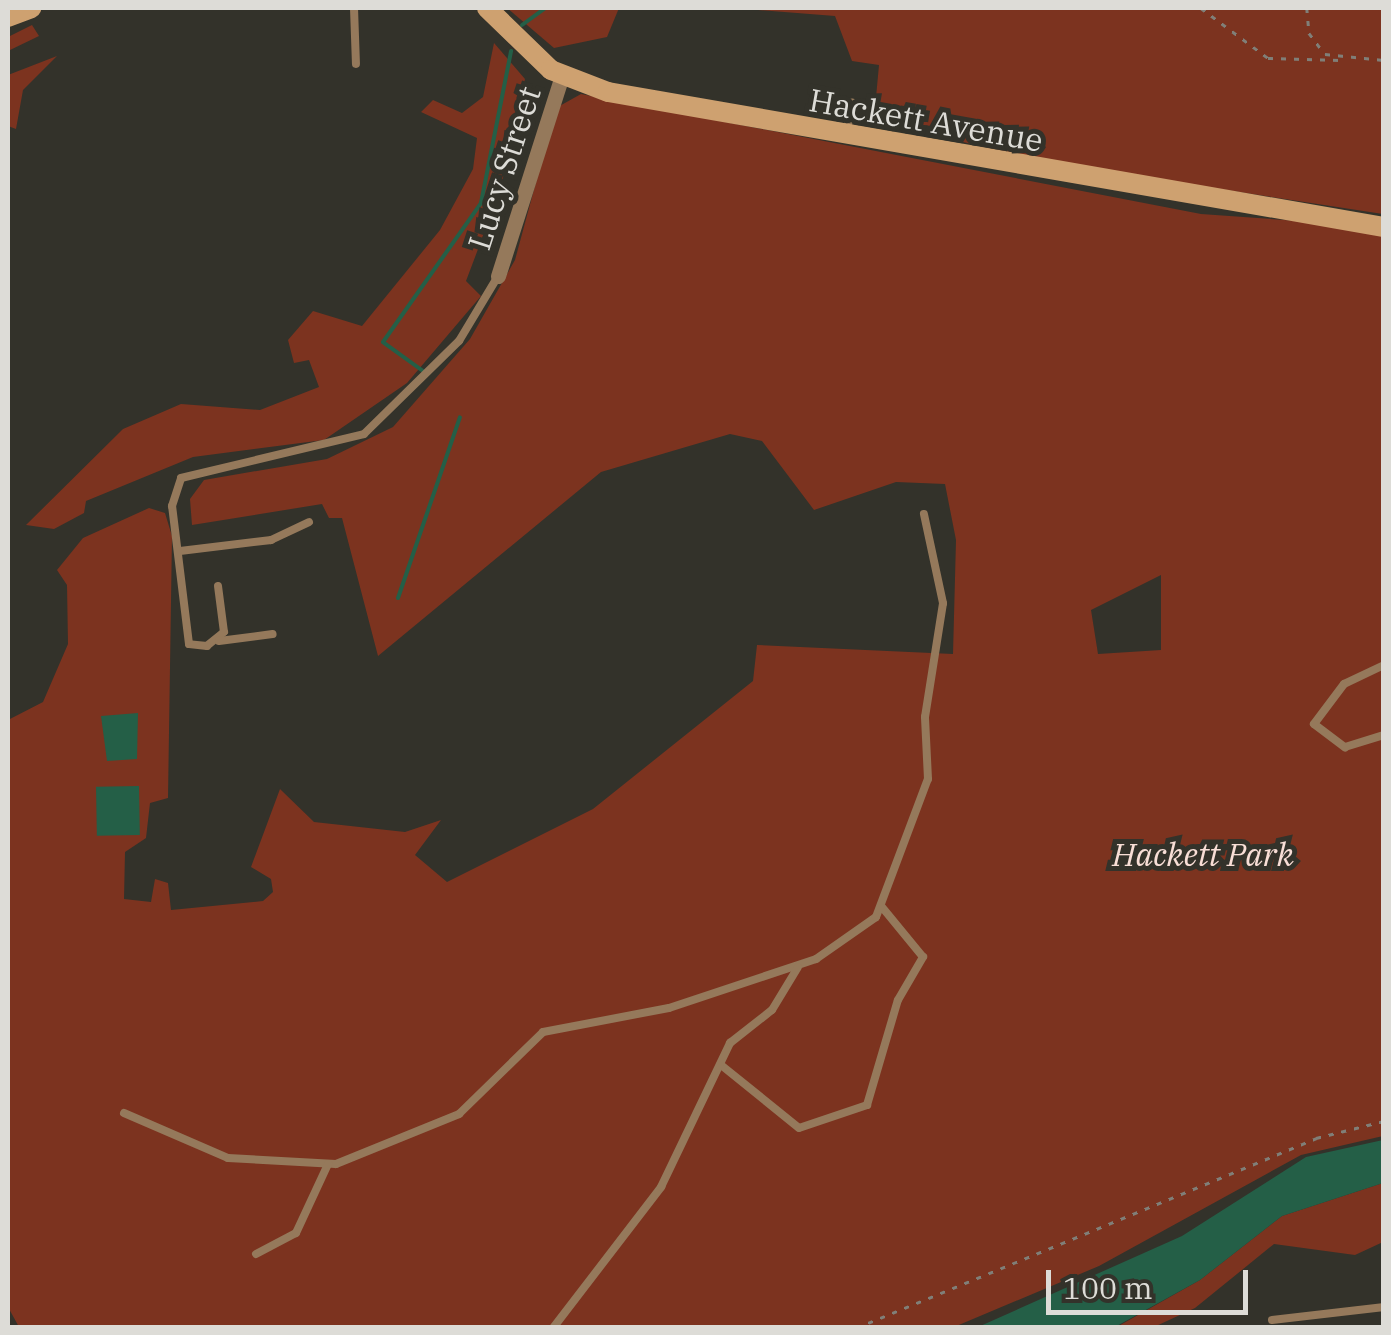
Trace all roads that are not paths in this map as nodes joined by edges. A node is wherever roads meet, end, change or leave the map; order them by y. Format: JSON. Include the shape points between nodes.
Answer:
{"nodes":[{"id":1,"x":31,"y":8,"type":"edge"},
{"id":2,"x":354,"y":8,"type":"edge"},
{"id":3,"x":486,"y":8,"type":"edge"},
{"id":4,"x":8,"y":18,"type":"edge"},
{"id":5,"x":356,"y":64,"type":"dead end"},
{"id":6,"x":562,"y":76,"type":"junction"},
{"id":7,"x":852,"y":102,"type":"dead end"},
{"id":8,"x":846,"y":136,"type":"junction"},
{"id":9,"x":1384,"y":226,"type":"edge"},
{"id":10,"x":498,"y":276,"type":"joint"},
{"id":11,"x":924,"y":514,"type":"dead end"},
{"id":12,"x":309,"y":522,"type":"dead end"},
{"id":13,"x":180,"y":551,"type":"junction"},
{"id":14,"x":218,"y":586,"type":"dead end"},
{"id":15,"x":273,"y":634,"type":"dead end"},
{"id":16,"x":219,"y":641,"type":"junction"},
{"id":17,"x":1384,"y":664,"type":"edge"},
{"id":18,"x":1384,"y":735,"type":"edge"},
{"id":19,"x":882,"y":907,"type":"junction"},
{"id":20,"x":799,"y":965,"type":"junction"},
{"id":21,"x":722,"y":1065,"type":"junction"},
{"id":22,"x":124,"y":1112,"type":"dead end"},
{"id":23,"x":328,"y":1164,"type":"junction"},
{"id":24,"x":256,"y":1254,"type":"dead end"},
{"id":25,"x":1384,"y":1306,"type":"edge"},
{"id":26,"x":1272,"y":1320,"type":"dead end"},
{"id":27,"x":553,"y":1328,"type":"edge"}],
"edges":[{"from":1,"to":4,"type":"main road"},
{"from":2,"to":5,"type":"lane"},
{"from":3,"to":6,"type":"main road","name":"Hackett Avenue"},
{"from":6,"to":8,"type":"main road","name":"Hackett Avenue"},
{"from":6,"to":10,"type":"street","name":"Lucy Street"},
{"from":7,"to":8,"type":"lane"},
{"from":8,"to":9,"type":"main road","name":"Hackett Avenue"},
{"from":10,"to":13,"type":"lane","via":[[440,364],[364,434],[181,478],[172,506]]},
{"from":11,"to":19,"type":"lane","via":[[943,603],[925,717],[928,779]]},
{"from":12,"to":13,"type":"lane","via":[[271,540]]},
{"from":13,"to":16,"type":"lane","via":[[186,638],[196,646]]},
{"from":14,"to":16,"type":"lane"},
{"from":15,"to":16,"type":"lane"},
{"from":17,"to":18,"type":"lane","via":[[1344,684],[1314,724],[1344,747]]},
{"from":19,"to":20,"type":"lane"},
{"from":19,"to":21,"type":"lane","via":[[924,958],[898,1000],[867,1105],[799,1128]]},
{"from":20,"to":21,"type":"lane"},
{"from":20,"to":23,"type":"lane","via":[[669,1008],[543,1032],[458,1114]]},
{"from":21,"to":27,"type":"lane","via":[[661,1187]]},
{"from":22,"to":23,"type":"lane","via":[[228,1158]]},
{"from":23,"to":24,"type":"lane","via":[[296,1233]]},
{"from":25,"to":26,"type":"lane"}]}
